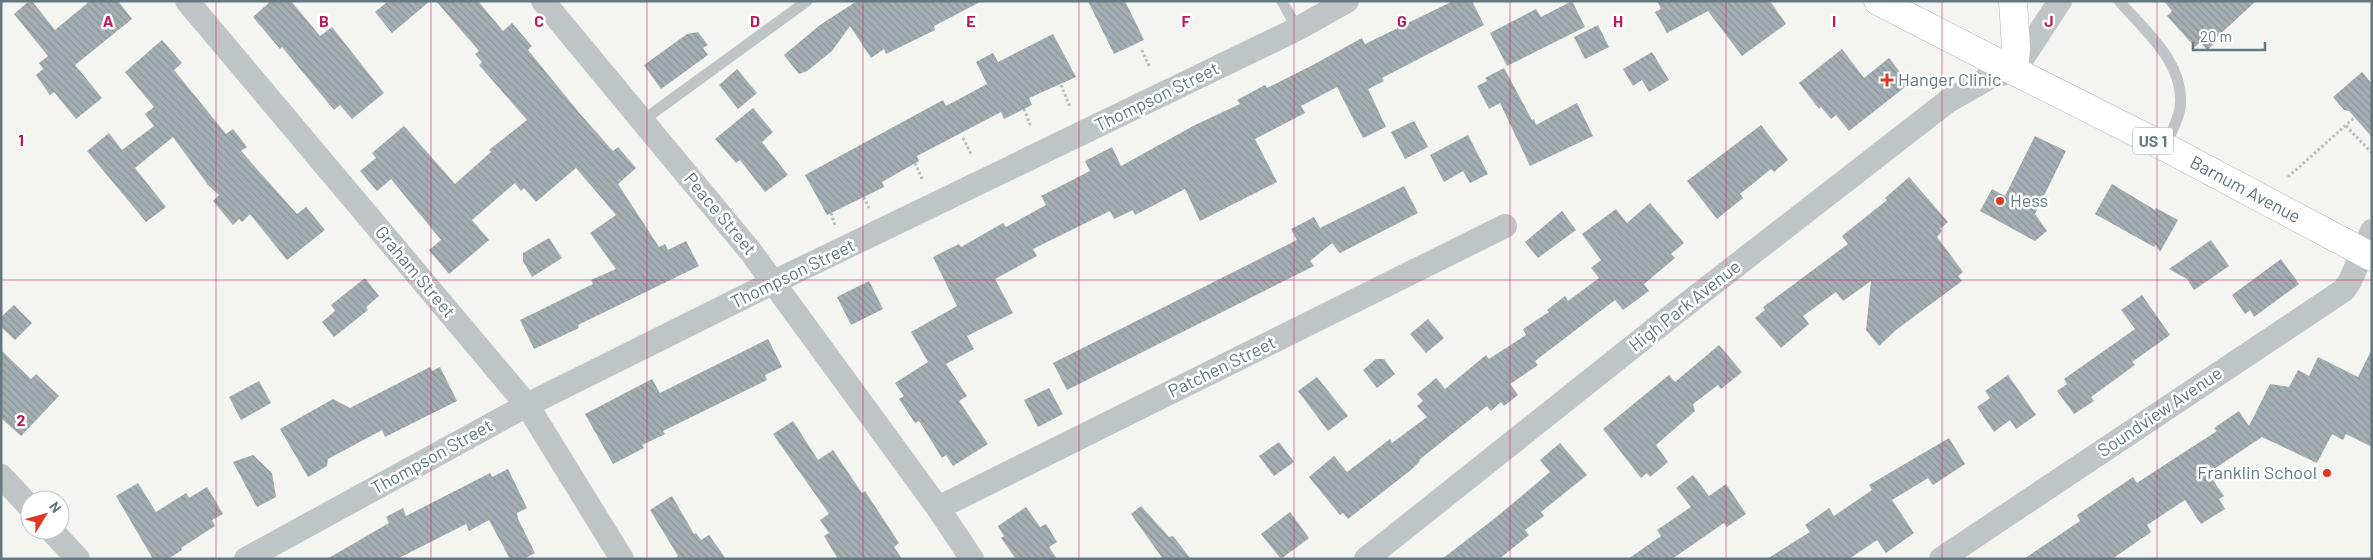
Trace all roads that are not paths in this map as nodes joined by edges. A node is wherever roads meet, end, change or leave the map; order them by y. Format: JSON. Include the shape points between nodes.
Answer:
{"nodes":[{"id":1,"x":187,"y":1,"type":"edge"},
{"id":2,"x":543,"y":1,"type":"edge"},
{"id":3,"x":807,"y":1,"type":"edge"},
{"id":4,"x":1282,"y":1,"type":"edge"},
{"id":5,"x":1346,"y":1,"type":"edge"},
{"id":6,"x":2013,"y":1,"type":"edge"},
{"id":7,"x":2060,"y":1,"type":"edge"},
{"id":8,"x":2119,"y":1,"type":"edge"},
{"id":9,"x":1891,"y":4,"type":"edge"},
{"id":10,"x":1297,"y":29,"type":"junction"},
{"id":11,"x":2014,"y":71,"type":"junction"},
{"id":12,"x":642,"y":121,"type":"junction"},
{"id":13,"x":2165,"y":147,"type":"junction"},
{"id":14,"x":1505,"y":226,"type":"dead end"},
{"id":15,"x":2368,"y":247,"type":"edge"},
{"id":16,"x":774,"y":282,"type":"junction"},
{"id":17,"x":527,"y":406,"type":"junction"},
{"id":18,"x":1,"y":476,"type":"edge"},
{"id":19,"x":20,"y":496,"type":"edge"},
{"id":20,"x":938,"y":508,"type":"junction"},
{"id":21,"x":61,"y":540,"type":"edge"},
{"id":22,"x":78,"y":559,"type":"edge"},
{"id":23,"x":246,"y":559,"type":"edge"},
{"id":24,"x":622,"y":559,"type":"edge"},
{"id":25,"x":972,"y":559,"type":"edge"},
{"id":26,"x":1366,"y":559,"type":"edge"},
{"id":27,"x":1941,"y":559,"type":"edge"}],
"edges":[{"from":1,"to":17,"type":"street","name":"Graham Street"},
{"from":2,"to":12,"type":"street","name":"Peace Street"},
{"from":3,"to":12,"type":"lane"},
{"from":4,"to":10,"type":"lane"},
{"from":5,"to":10,"type":"street","name":"Thompson Street"},
{"from":6,"to":11,"type":"main road"},
{"from":7,"to":11,"type":"street"},
{"from":8,"to":13,"type":"lane","via":[[2160,48],[2177,76],[2180,108]]},
{"from":9,"to":11,"type":"main road","name":"Barnum Avenue"},
{"from":10,"to":16,"type":"street","name":"Thompson Street"},
{"from":11,"to":13,"type":"main road","name":"Barnum Avenue","number":"US 1"},
{"from":11,"to":26,"type":"street","name":"High Park Avenue","via":[[1992,76],[1948,101]]},
{"from":12,"to":16,"type":"street","name":"Peace Street"},
{"from":13,"to":15,"type":"main road","name":"Barnum Avenue","number":"US 1"},
{"from":14,"to":20,"type":"street","name":"Patchen Street"},
{"from":15,"to":27,"type":"street","name":"Soundview Avenue","via":[[2344,290]]},
{"from":16,"to":17,"type":"street","name":"Thompson Street"},
{"from":16,"to":20,"type":"street","name":"Peace Street"},
{"from":17,"to":23,"type":"street","name":"Thompson Street"},
{"from":17,"to":24,"type":"street","name":"Graham Street"},
{"from":18,"to":19,"type":"street"},
{"from":20,"to":25,"type":"street","name":"Peace Street"},
{"from":21,"to":22,"type":"street"}]}
